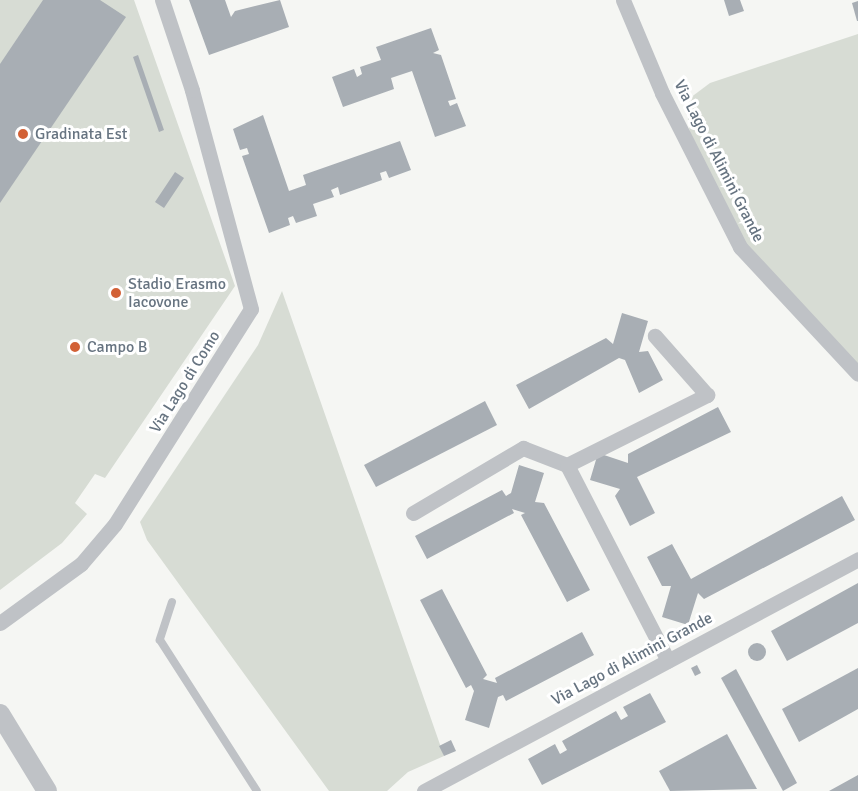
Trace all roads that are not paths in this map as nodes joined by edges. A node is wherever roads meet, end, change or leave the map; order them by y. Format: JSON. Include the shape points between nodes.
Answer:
{"nodes":[{"id":1,"x":162,"y":0,"type":"edge"},
{"id":2,"x":623,"y":0,"type":"edge"},
{"id":3,"x":655,"y":336,"type":"dead end"},
{"id":4,"x":858,"y":374,"type":"edge"},
{"id":5,"x":567,"y":465,"type":"junction"},
{"id":6,"x":413,"y":513,"type":"dead end"},
{"id":7,"x":858,"y":559,"type":"edge"},
{"id":8,"x":172,"y":602,"type":"dead end"},
{"id":9,"x":0,"y":623,"type":"edge"},
{"id":10,"x":668,"y":661,"type":"junction"},
{"id":11,"x":0,"y":714,"type":"edge"},
{"id":12,"x":47,"y":791,"type":"edge"},
{"id":13,"x":257,"y":791,"type":"edge"},
{"id":14,"x":424,"y":791,"type":"edge"}],
"edges":[{"from":1,"to":9,"type":"street","name":"Via Lago di Como","via":[[192,90],[251,309],[115,524],[81,564]]},
{"from":2,"to":4,"type":"street","name":"Via Lago di Alimini Grande","via":[[662,93],[740,247]]},
{"from":3,"to":5,"type":"street","via":[[707,395]]},
{"from":5,"to":6,"type":"street","via":[[523,448]]},
{"from":5,"to":10,"type":"street"},
{"from":7,"to":10,"type":"street","name":"Via Lago di Alimini Grande"},
{"from":8,"to":13,"type":"lane","via":[[160,640]]},
{"from":10,"to":14,"type":"street","name":"Via Lago di Alimini Grande"},
{"from":11,"to":12,"type":"street"}]}
